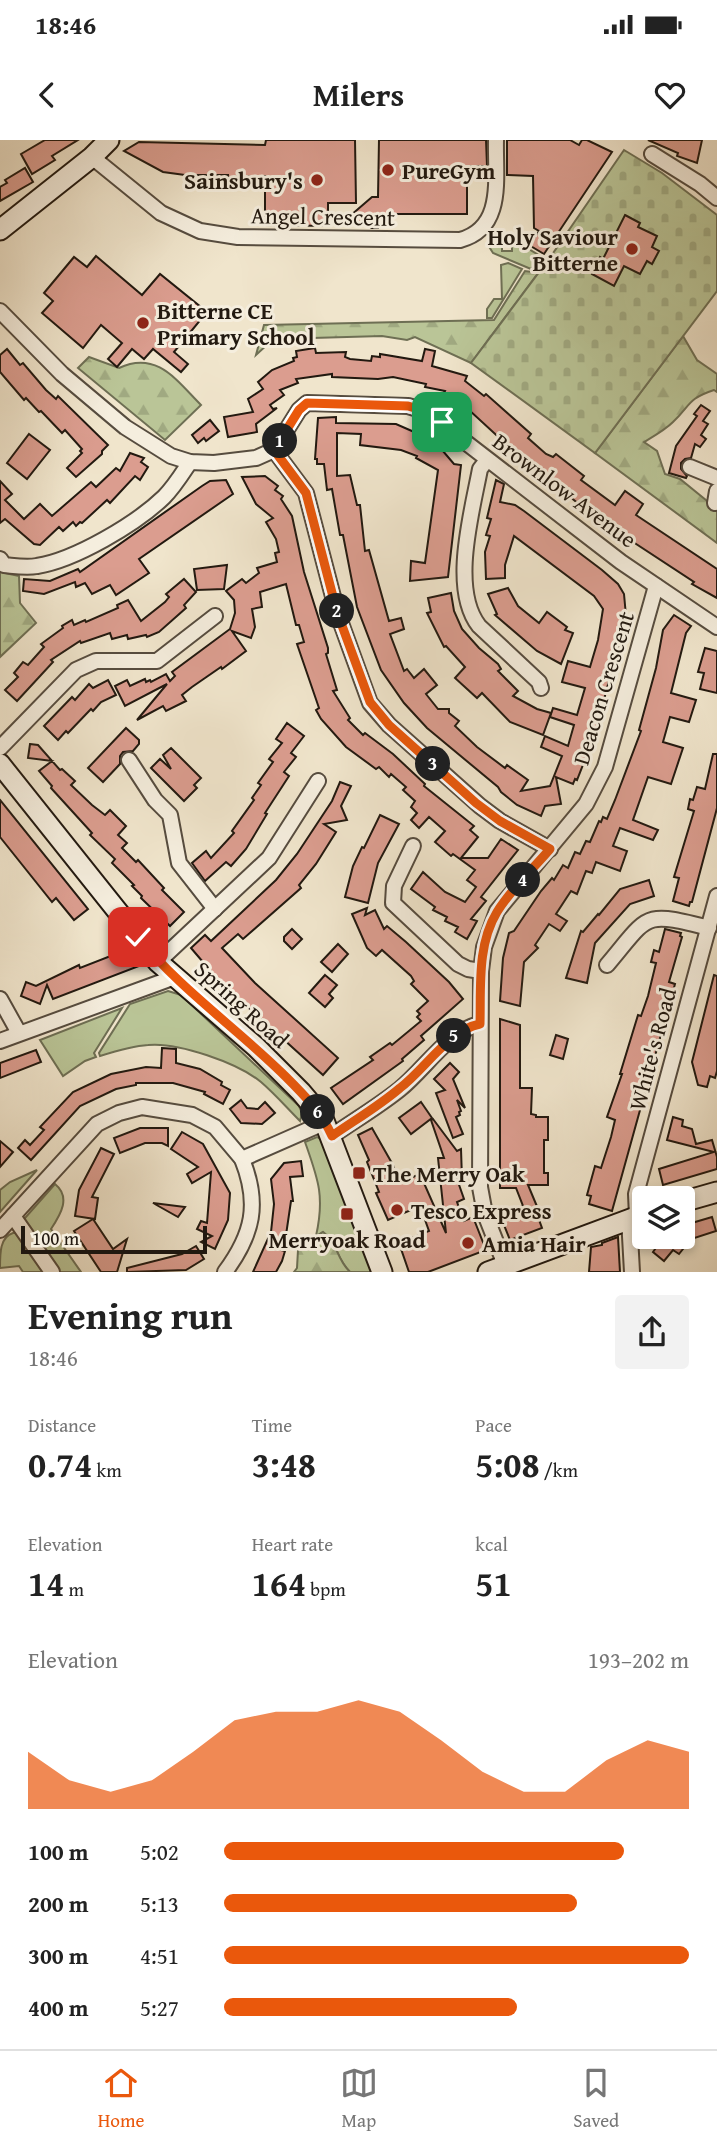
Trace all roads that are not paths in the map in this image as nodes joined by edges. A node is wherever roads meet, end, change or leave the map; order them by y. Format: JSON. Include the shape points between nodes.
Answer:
{"nodes":[{"id":1,"x":109,"y":140,"type":"edge"},
{"id":2,"x":496,"y":140,"type":"edge"},
{"id":3,"x":652,"y":154,"type":"dead end"},
{"id":4,"x":92,"y":157,"type":"junction"},
{"id":5,"x":717,"y":198,"type":"edge"},
{"id":6,"x":0,"y":230,"type":"edge"},
{"id":7,"x":0,"y":311,"type":"edge"},
{"id":8,"x":274,"y":450,"type":"junction"},
{"id":9,"x":487,"y":460,"type":"junction"},
{"id":10,"x":190,"y":462,"type":"junction"},
{"id":11,"x":690,"y":467,"type":"dead end"},
{"id":12,"x":717,"y":478,"type":"edge"},
{"id":13,"x":0,"y":559,"type":"edge"},
{"id":14,"x":656,"y":586,"type":"junction"},
{"id":15,"x":215,"y":616,"type":"dead end"},
{"id":16,"x":717,"y":627,"type":"edge"},
{"id":17,"x":541,"y":688,"type":"dead end"},
{"id":18,"x":0,"y":748,"type":"edge"},
{"id":19,"x":130,"y":760,"type":"dead end"},
{"id":20,"x":0,"y":764,"type":"edge"},
{"id":21,"x":318,"y":781,"type":"dead end"},
{"id":22,"x":412,"y":846,"type":"dead end"},
{"id":23,"x":550,"y":849,"type":"junction"},
{"id":24,"x":717,"y":896,"type":"edge"},
{"id":25,"x":215,"y":909,"type":"junction"},
{"id":26,"x":709,"y":928,"type":"junction"},
{"id":27,"x":158,"y":962,"type":"junction"},
{"id":28,"x":607,"y":965,"type":"dead end"},
{"id":29,"x":481,"y":971,"type":"junction"},
{"id":30,"x":174,"y":976,"type":"junction"},
{"id":31,"x":0,"y":999,"type":"edge"},
{"id":32,"x":480,"y":1024,"type":"junction"},
{"id":33,"x":19,"y":1033,"type":"junction"},
{"id":34,"x":0,"y":1041,"type":"edge"},
{"id":35,"x":329,"y":1129,"type":"junction"},
{"id":36,"x":242,"y":1159,"type":"junction"},
{"id":37,"x":638,"y":1186,"type":"edge"},
{"id":38,"x":717,"y":1192,"type":"edge"},
{"id":39,"x":695,"y":1198,"type":"edge"},
{"id":40,"x":13,"y":1216,"type":"junction"},
{"id":41,"x":632,"y":1218,"type":"edge"},
{"id":42,"x":0,"y":1230,"type":"edge"},
{"id":43,"x":634,"y":1249,"type":"edge"},
{"id":44,"x":497,"y":1269,"type":"edge"},
{"id":45,"x":52,"y":1272,"type":"edge"},
{"id":46,"x":225,"y":1272,"type":"edge"},
{"id":47,"x":382,"y":1272,"type":"edge"},
{"id":48,"x":632,"y":1272,"type":"edge"}],
"edges":[{"from":1,"to":4,"type":"street"},
{"from":2,"to":4,"type":"street","name":"Angel Crescent","via":[[490,219],[479,231],[460,240],[238,237],[200,231],[161,213]]},
{"from":3,"to":5,"type":"street"},
{"from":4,"to":6,"type":"street"},
{"from":7,"to":10,"type":"street","via":[[62,374],[125,427],[171,456]]},
{"from":8,"to":9,"type":"street","name":"Brownlow Avenue","via":[[307,403],[408,406],[433,416]]},
{"from":8,"to":10,"type":"street","via":[[256,458]]},
{"from":8,"to":23,"type":"street","via":[[306,493],[337,612],[370,702],[389,725],[476,803]]},
{"from":9,"to":14,"type":"street","name":"Brownlow Avenue"},
{"from":9,"to":17,"type":"street","via":[[480,470],[467,544],[468,600],[479,626]]},
{"from":10,"to":13,"type":"street","via":[[164,498],[86,549],[38,566],[4,565]]},
{"from":11,"to":12,"type":"street"},
{"from":14,"to":16,"type":"street","name":"Brownlow Avenue"},
{"from":14,"to":23,"type":"street","name":"Deacon Crescent","via":[[605,768],[586,804]]},
{"from":15,"to":18,"type":"street","via":[[157,661],[96,661],[76,670]]},
{"from":19,"to":25,"type":"street","via":[[170,815],[178,863]]},
{"from":20,"to":27,"type":"street","name":"Spring Road"},
{"from":21,"to":25,"type":"street","via":[[269,858]]},
{"from":22,"to":29,"type":"street","via":[[394,886],[393,903],[458,964]]},
{"from":23,"to":29,"type":"street","name":"Deacon Crescent","via":[[497,911]]},
{"from":24,"to":26,"type":"street","name":"White's Road"},
{"from":25,"to":27,"type":"street"},
{"from":26,"to":28,"type":"street","via":[[663,917],[647,920]]},
{"from":26,"to":37,"type":"street","name":"White's Road"},
{"from":27,"to":30,"type":"street","name":"Spring Road"},
{"from":29,"to":32,"type":"street","name":"Deacon Crescent"},
{"from":30,"to":33,"type":"street"},
{"from":30,"to":35,"type":"street","name":"Spring Road","via":[[256,1047],[301,1092]]},
{"from":31,"to":33,"type":"street"},
{"from":32,"to":35,"type":"street","via":[[456,1034],[401,1088]]},
{"from":32,"to":44,"type":"street","name":"Deacon Crescent","via":[[481,1202]]},
{"from":33,"to":34,"type":"street"},
{"from":35,"to":36,"type":"street"},
{"from":35,"to":47,"type":"street","name":"Spring Road"},
{"from":36,"to":40,"type":"street","via":[[215,1128],[191,1115],[142,1107],[97,1124]]},
{"from":36,"to":46,"type":"street","via":[[252,1183],[253,1214],[246,1238]]},
{"from":38,"to":39,"type":"street"},
{"from":40,"to":42,"type":"street"},
{"from":40,"to":45,"type":"street"},
{"from":41,"to":44,"type":"street"},
{"from":43,"to":48,"type":"street","name":"White's Road"}]}
